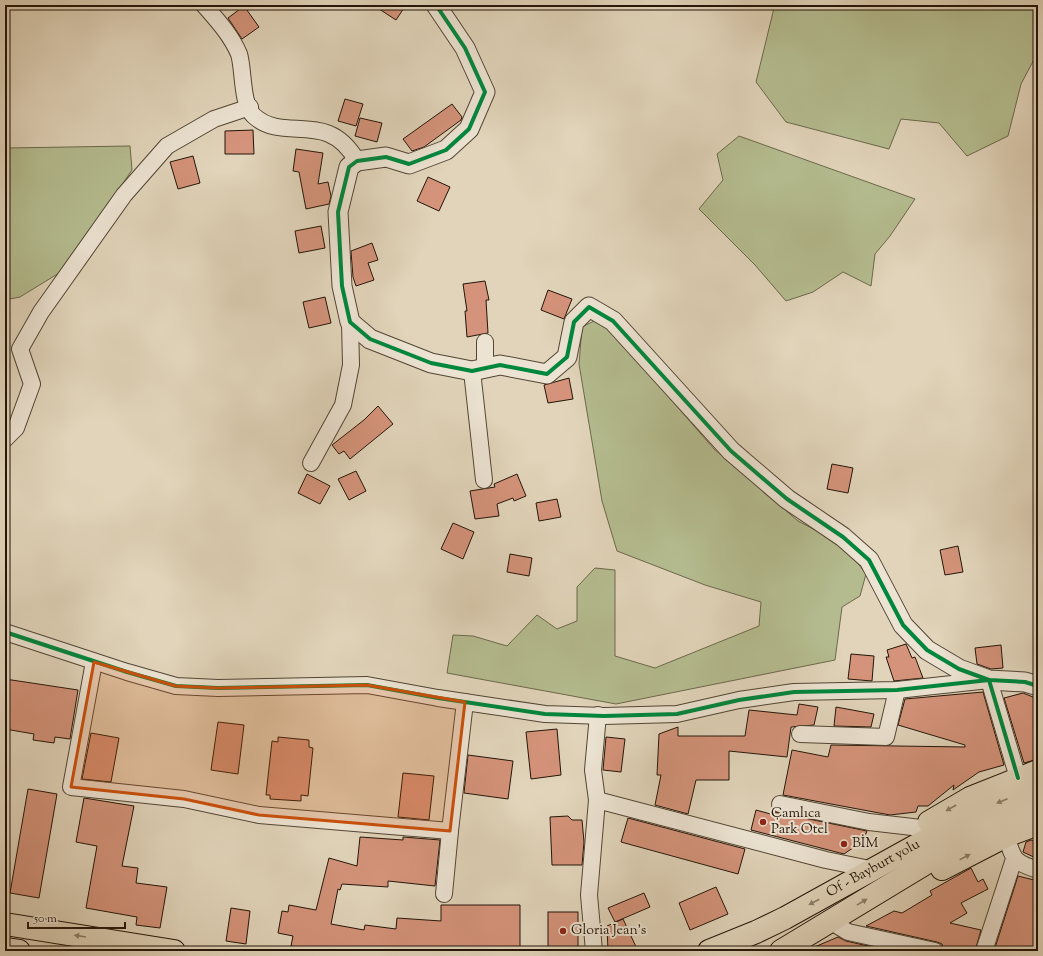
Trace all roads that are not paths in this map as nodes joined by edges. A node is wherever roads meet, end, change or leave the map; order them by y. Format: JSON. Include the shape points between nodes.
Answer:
{"nodes":[{"id":1,"x":204,"y":5,"type":"edge"},
{"id":2,"x":436,"y":5,"type":"edge"},
{"id":3,"x":250,"y":107,"type":"junction"},
{"id":4,"x":357,"y":161,"type":"junction"},
{"id":5,"x":350,"y":322,"type":"junction"},
{"id":6,"x":485,"y":342,"type":"dead end"},
{"id":7,"x":478,"y":370,"type":"junction"},
{"id":8,"x":5,"y":439,"type":"edge"},
{"id":9,"x":311,"y":463,"type":"dead end"},
{"id":10,"x":484,"y":480,"type":"dead end"},
{"id":11,"x":5,"y":632,"type":"edge"},
{"id":12,"x":94,"y":662,"type":"junction"},
{"id":13,"x":989,"y":680,"type":"junction"},
{"id":14,"x":1038,"y":686,"type":"edge"},
{"id":15,"x":897,"y":690,"type":"junction"},
{"id":16,"x":465,"y":702,"type":"junction"},
{"id":17,"x":598,"y":715,"type":"junction"},
{"id":18,"x":800,"y":734,"type":"dead end"},
{"id":19,"x":1028,"y":774,"type":"edge"},
{"id":20,"x":1038,"y":786,"type":"edge"},
{"id":21,"x":597,"y":800,"type":"junction"},
{"id":22,"x":1038,"y":802,"type":"edge"},
{"id":23,"x":780,"y":804,"type":"dead end"},
{"id":24,"x":1038,"y":824,"type":"edge"},
{"id":25,"x":921,"y":828,"type":"junction"},
{"id":26,"x":450,"y":831,"type":"junction"},
{"id":27,"x":1006,"y":836,"type":"junction"},
{"id":28,"x":1014,"y":859,"type":"junction"},
{"id":29,"x":865,"y":868,"type":"junction"},
{"id":30,"x":1038,"y":870,"type":"edge"},
{"id":31,"x":890,"y":885,"type":"junction"},
{"id":32,"x":838,"y":889,"type":"junction"},
{"id":33,"x":444,"y":894,"type":"dead end"},
{"id":34,"x":830,"y":921,"type":"junction"},
{"id":35,"x":5,"y":924,"type":"edge"},
{"id":36,"x":5,"y":949,"type":"edge"},
{"id":37,"x":786,"y":950,"type":"edge"},
{"id":38,"x":19,"y":951,"type":"edge"},
{"id":39,"x":174,"y":951,"type":"edge"},
{"id":40,"x":594,"y":951,"type":"edge"},
{"id":41,"x":709,"y":951,"type":"edge"},
{"id":42,"x":935,"y":951,"type":"edge"},
{"id":43,"x":984,"y":951,"type":"edge"}],
"edges":[{"from":1,"to":3,"type":"street","via":[[228,34],[239,55],[244,95]]},
{"from":2,"to":4,"type":"street","via":[[465,48],[485,92],[469,130],[446,150],[409,164],[386,157]]},
{"from":3,"to":4,"type":"street","via":[[253,115],[272,126],[330,133],[350,149]]},
{"from":3,"to":8,"type":"street","via":[[214,119],[167,146],[124,195],[41,312],[20,349],[32,384],[16,428]]},
{"from":4,"to":5,"type":"street","via":[[348,167],[338,212],[342,286]]},
{"from":5,"to":7,"type":"street","via":[[370,339],[431,363]]},
{"from":5,"to":9,"type":"street","via":[[351,365],[343,405]]},
{"from":6,"to":7,"type":"street"},
{"from":7,"to":10,"type":"street"},
{"from":7,"to":13,"type":"street","via":[[500,365],[547,374],[567,356],[574,322],[589,307],[613,321],[731,451],[787,499],[843,537],[870,560],[903,625],[927,650],[959,669]]},
{"from":11,"to":12,"type":"street"},
{"from":12,"to":16,"type":"street","via":[[176,686],[218,688],[367,685]]},
{"from":12,"to":26,"type":"street","via":[[71,786],[184,799],[259,815]]},
{"from":13,"to":14,"type":"street","via":[[1025,682]]},
{"from":13,"to":15,"type":"street"},
{"from":13,"to":19,"type":"street"},
{"from":15,"to":17,"type":"street","via":[[794,692],[739,700],[677,714]]},
{"from":15,"to":18,"type":"street","via":[[886,737]]},
{"from":16,"to":17,"type":"street","via":[[545,714]]},
{"from":16,"to":26,"type":"street"},
{"from":17,"to":21,"type":"street","via":[[593,770]]},
{"from":19,"to":25,"type":"highway","one_way":true,"via":[[958,804]]},
{"from":20,"to":32,"type":"highway","name":"Of - Bayburt yolu","one_way":true,"via":[[971,815]]},
{"from":21,"to":29,"type":"street"},
{"from":21,"to":40,"type":"street","via":[[589,895]]},
{"from":22,"to":31,"type":"highway","name":"Of - Bayburt yolu","via":[[1004,816]]},
{"from":23,"to":25,"type":"street","via":[[870,822]]},
{"from":24,"to":27,"type":"highway"},
{"from":25,"to":29,"type":"highway"},
{"from":26,"to":33,"type":"street"},
{"from":27,"to":28,"type":"street"},
{"from":31,"to":27,"type":"highway","one_way":true,"via":[[909,884],[929,876]]},
{"from":28,"to":30,"type":"street","via":[[1023,866]]},
{"from":28,"to":43,"type":"street"},
{"from":29,"to":32,"type":"highway"},
{"from":34,"to":31,"type":"highway","name":"Of - Bayburt yolu","one_way":true},
{"from":32,"to":41,"type":"highway","name":"Of - Bayburt yolu","one_way":true,"via":[[756,932]]},
{"from":34,"to":37,"type":"highway","name":"Of - Bayburt yolu"},
{"from":34,"to":42,"type":"street","via":[[848,932]]},
{"from":39,"to":35,"type":"highway","one_way":true},
{"from":36,"to":38,"type":"highway"}]}
